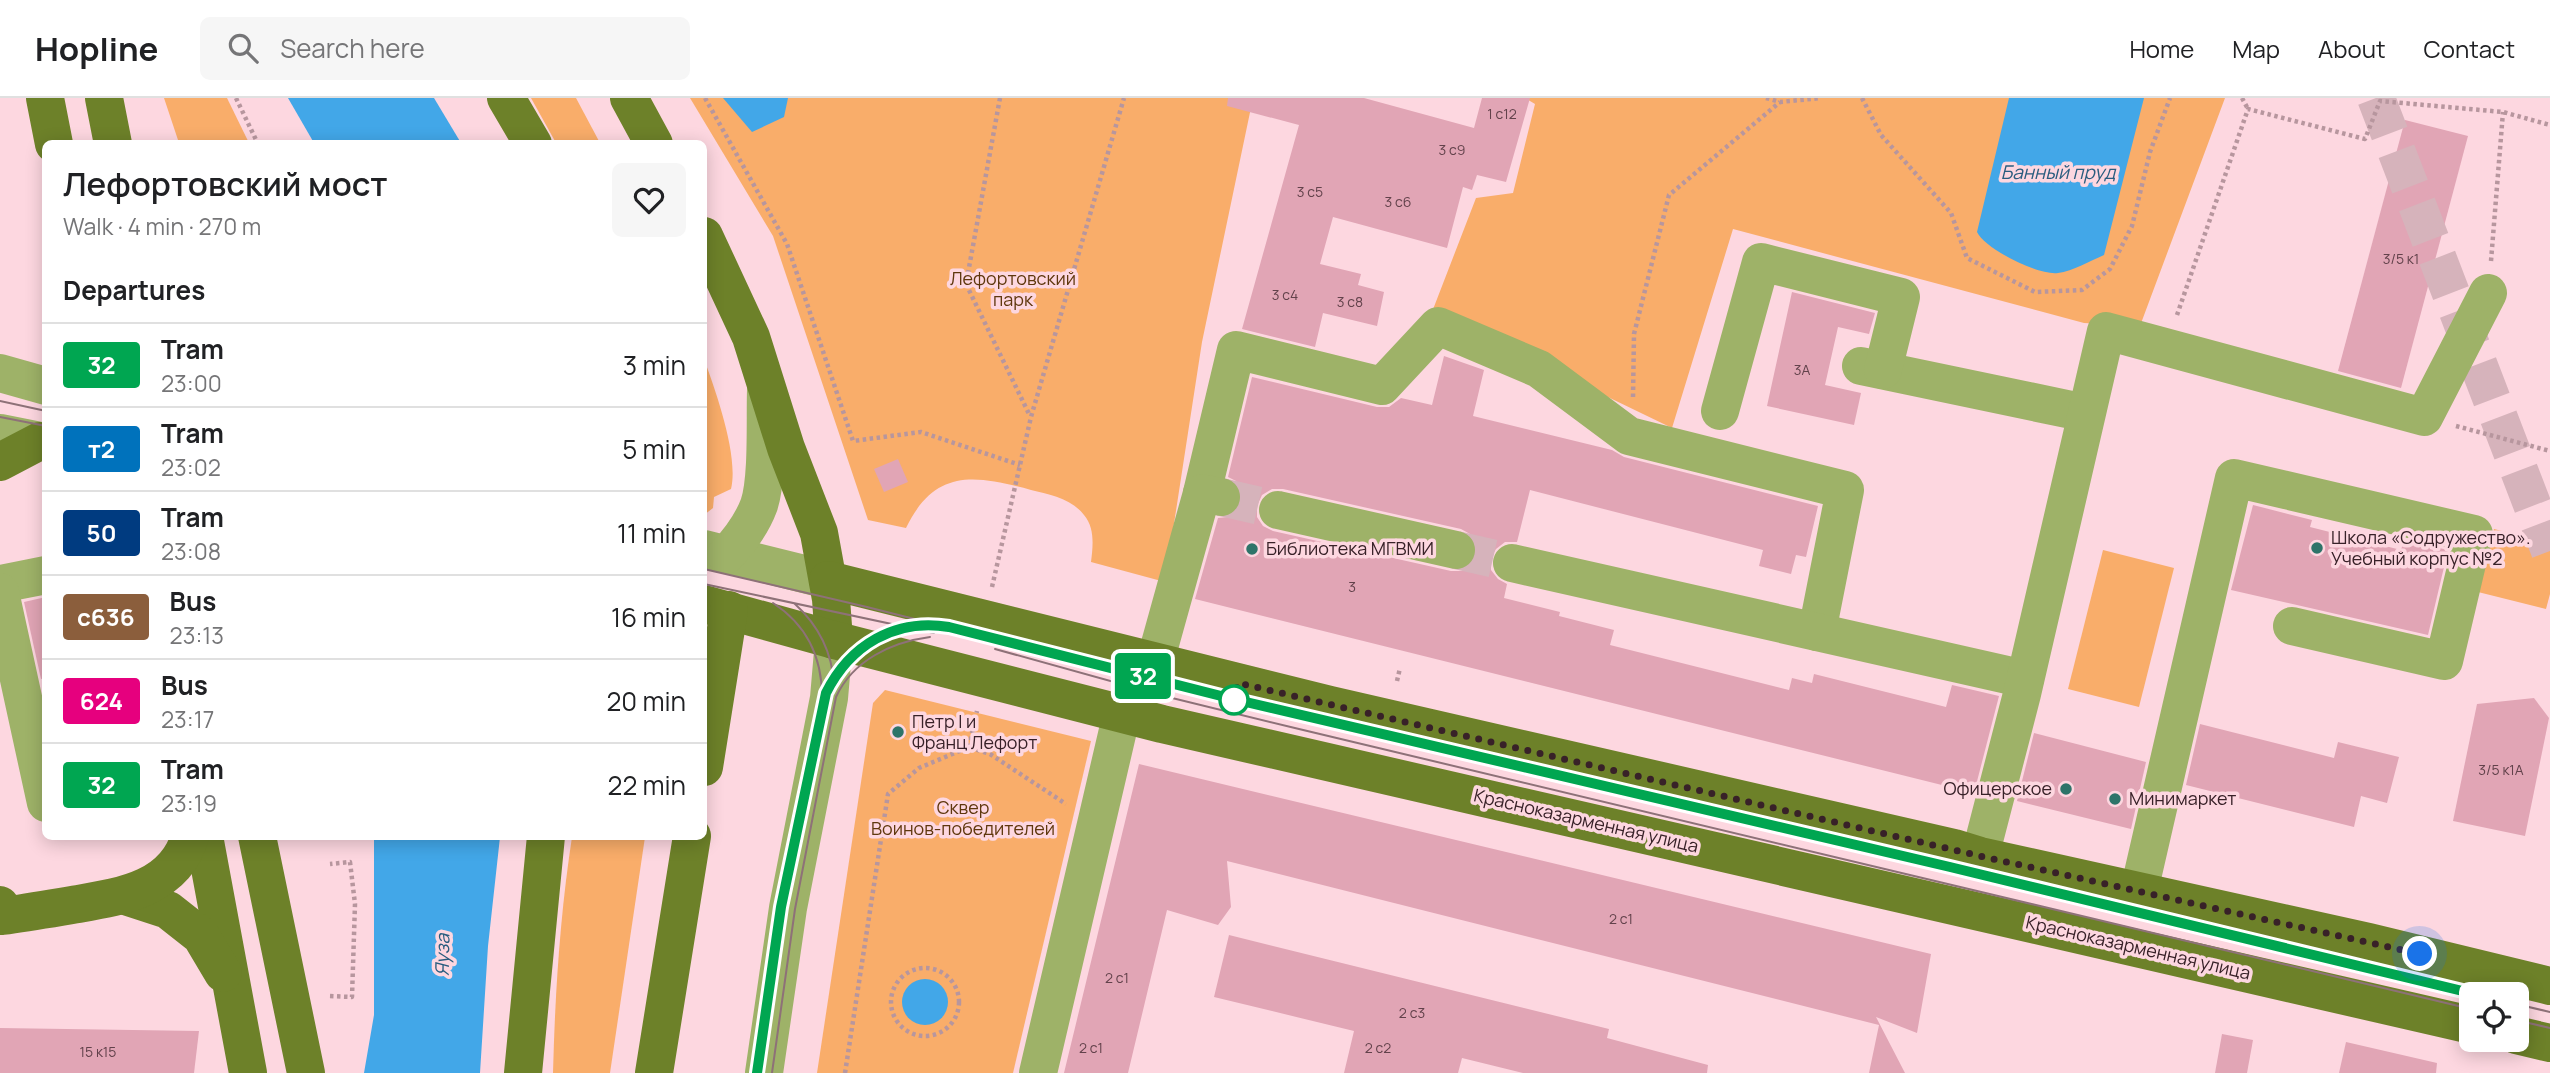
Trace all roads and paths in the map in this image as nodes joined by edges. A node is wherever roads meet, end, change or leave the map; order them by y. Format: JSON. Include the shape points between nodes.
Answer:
{"nodes":[{"id":1,"x":45,"y":98,"type":"edge"},
{"id":2,"x":104,"y":98,"type":"edge"},
{"id":3,"x":236,"y":98,"type":"edge"},
{"id":4,"x":506,"y":98,"type":"edge"},
{"id":5,"x":629,"y":98,"type":"edge"},
{"id":6,"x":705,"y":98,"type":"edge"},
{"id":7,"x":1000,"y":98,"type":"edge"},
{"id":8,"x":1124,"y":98,"type":"edge"},
{"id":9,"x":1766,"y":98,"type":"edge"},
{"id":10,"x":1821,"y":98,"type":"edge"},
{"id":11,"x":1862,"y":98,"type":"edge"},
{"id":12,"x":2170,"y":98,"type":"edge"},
{"id":13,"x":2242,"y":98,"type":"edge"},
{"id":14,"x":1780,"y":102,"type":"junction"},
{"id":15,"x":2248,"y":108,"type":"junction"},
{"id":16,"x":2503,"y":112,"type":"junction"},
{"id":17,"x":2550,"y":125,"type":"edge"},
{"id":18,"x":53,"y":140,"type":"edge"},
{"id":19,"x":113,"y":140,"type":"edge"},
{"id":20,"x":256,"y":140,"type":"edge"},
{"id":21,"x":531,"y":140,"type":"edge"},
{"id":22,"x":652,"y":140,"type":"edge"},
{"id":23,"x":707,"y":242,"type":"edge"},
{"id":24,"x":2488,"y":293,"type":"joint"},
{"id":25,"x":2166,"y":347,"type":"junction"},
{"id":26,"x":0,"y":373,"type":"edge"},
{"id":27,"x":42,"y":385,"type":"edge"},
{"id":28,"x":766,"y":388,"type":"junction"},
{"id":29,"x":1720,"y":411,"type":"dead end"},
{"id":30,"x":2086,"y":413,"type":"junction"},
{"id":31,"x":1031,"y":417,"type":"junction"},
{"id":32,"x":2424,"y":417,"type":"junction"},
{"id":33,"x":0,"y":433,"type":"edge"},
{"id":34,"x":1629,"y":436,"type":"junction"},
{"id":35,"x":42,"y":441,"type":"edge"},
{"id":36,"x":42,"y":441,"type":"edge"},
{"id":37,"x":2550,"y":451,"type":"edge"},
{"id":38,"x":0,"y":462,"type":"edge"},
{"id":39,"x":1020,"y":465,"type":"junction"},
{"id":40,"x":1278,"y":510,"type":"tunnel mouth"},
{"id":41,"x":1455,"y":550,"type":"tunnel mouth"},
{"id":42,"x":715,"y":552,"type":"edge"},
{"id":43,"x":1512,"y":563,"type":"tunnel mouth"},
{"id":44,"x":42,"y":576,"type":"edge"},
{"id":45,"x":828,"y":580,"type":"junction"},
{"id":46,"x":0,"y":584,"type":"edge"},
{"id":47,"x":0,"y":592,"type":"edge"},
{"id":48,"x":716,"y":607,"type":"edge"},
{"id":49,"x":983,"y":618,"type":"junction"},
{"id":50,"x":2292,"y":626,"type":"dead end"},
{"id":51,"x":1817,"y":632,"type":"junction"},
{"id":52,"x":834,"y":640,"type":"junction"},
{"id":53,"x":1155,"y":662,"type":"junction"},
{"id":54,"x":1400,"y":668,"type":"dead end"},
{"id":55,"x":2025,"y":678,"type":"junction"},
{"id":56,"x":1397,"y":681,"type":"dead end"},
{"id":57,"x":1122,"y":713,"type":"junction"},
{"id":58,"x":976,"y":716,"type":"dead end"},
{"id":59,"x":707,"y":727,"type":"edge"},
{"id":60,"x":969,"y":747,"type":"junction"},
{"id":61,"x":42,"y":785,"type":"edge"},
{"id":62,"x":1097,"y":821,"type":"junction"},
{"id":63,"x":189,"y":840,"type":"edge"},
{"id":64,"x":205,"y":840,"type":"edge"},
{"id":65,"x":258,"y":840,"type":"edge"},
{"id":66,"x":546,"y":840,"type":"edge"},
{"id":67,"x":691,"y":840,"type":"edge"},
{"id":68,"x":1980,"y":856,"type":"junction"},
{"id":69,"x":330,"y":864,"type":"dead end"},
{"id":70,"x":2139,"y":891,"type":"junction"},
{"id":71,"x":125,"y":896,"type":"junction"},
{"id":72,"x":1,"y":913,"type":"edge"},
{"id":73,"x":2550,"y":986,"type":"edge"},
{"id":74,"x":232,"y":990,"type":"junction"},
{"id":75,"x":330,"y":996,"type":"dead end"},
{"id":76,"x":958,"y":1008,"type":"joint"},
{"id":77,"x":2459,"y":1022,"type":"edge"},
{"id":78,"x":2529,"y":1038,"type":"edge"},
{"id":79,"x":2550,"y":1043,"type":"edge"},
{"id":80,"x":248,"y":1073,"type":"edge"},
{"id":81,"x":306,"y":1073,"type":"edge"},
{"id":82,"x":523,"y":1073,"type":"edge"},
{"id":83,"x":654,"y":1073,"type":"edge"},
{"id":84,"x":764,"y":1073,"type":"edge"},
{"id":85,"x":845,"y":1073,"type":"edge"},
{"id":86,"x":1038,"y":1073,"type":"edge"}],
"edges":[{"from":1,"to":18,"type":"main road"},
{"from":2,"to":19,"type":"main road"},
{"from":3,"to":20,"type":"path"},
{"from":4,"to":21,"type":"main road"},
{"from":5,"to":22,"type":"main road"},
{"from":6,"to":39,"type":"path","via":[[787,244],[853,441],[921,432]]},
{"from":7,"to":31,"type":"path","via":[[966,284]]},
{"from":8,"to":31,"type":"path"},
{"from":9,"to":14,"type":"path"},
{"from":10,"to":14,"type":"path"},
{"from":11,"to":12,"type":"path","via":[[1881,135],[1951,213],[1967,258],[2035,292],[2082,290],[2110,269],[2132,226],[2150,152]]},
{"from":13,"to":15,"type":"path"},
{"from":14,"to":34,"type":"path","via":[[1669,195],[1634,334]]},
{"from":15,"to":16,"type":"path","via":[[2365,139],[2380,101]]},
{"from":15,"to":25,"type":"path"},
{"from":16,"to":17,"type":"path"},
{"from":16,"to":24,"type":"path"},
{"from":23,"to":28,"type":"main road","via":[[751,337]]},
{"from":24,"to":32,"type":"street"},
{"from":25,"to":30,"type":"street","via":[[2106,331]]},
{"from":25,"to":32,"type":"street"},
{"from":26,"to":27,"type":"street"},
{"from":28,"to":42,"type":"street","via":[[759,504],[743,537]]},
{"from":28,"to":45,"type":"main road","via":[[818,533]]},
{"from":29,"to":30,"type":"street","via":[[1760,262],[1900,297],[1872,368]]},
{"from":30,"to":55,"type":"street"},
{"from":31,"to":39,"type":"path"},
{"from":32,"to":37,"type":"path"},
{"from":33,"to":35,"type":"street"},
{"from":34,"to":51,"type":"street","via":[[1845,490]]},
{"from":34,"to":53,"type":"street","via":[[1539,369],[1438,326],[1382,386],[1236,350],[1211,495]]},
{"from":36,"to":38,"type":"main road"},
{"from":39,"to":49,"type":"path"},
{"from":40,"to":41,"type":"street"},
{"from":42,"to":45,"type":"street"},
{"from":43,"to":51,"type":"street"},
{"from":44,"to":46,"type":"street"},
{"from":45,"to":49,"type":"main road"},
{"from":45,"to":52,"type":"main road"},
{"from":47,"to":61,"type":"street"},
{"from":48,"to":52,"type":"main road","name":"Красноказарменная улица"},
{"from":48,"to":59,"type":"main road"},
{"from":49,"to":53,"type":"main road"},
{"from":50,"to":70,"type":"street","via":[[2444,661],[2474,534],[2234,478]]},
{"from":51,"to":55,"type":"street"},
{"from":52,"to":57,"type":"main road","name":"Красноказарменная улица"},
{"from":52,"to":84,"type":"street","via":[[829,698],[788,908]]},
{"from":53,"to":68,"type":"main road"},
{"from":54,"to":56,"type":"path"},
{"from":55,"to":68,"type":"street"},
{"from":57,"to":62,"type":"street"},
{"from":57,"to":77,"type":"main road","name":"Красноказарменная улица"},
{"from":58,"to":60,"type":"path"},
{"from":60,"to":62,"type":"path","via":[[990,754]]},
{"from":60,"to":85,"type":"path","via":[[919,768],[888,794]]},
{"from":62,"to":86,"type":"street"},
{"from":63,"to":71,"type":"main road","via":[[185,854],[162,878]]},
{"from":64,"to":74,"type":"main road"},
{"from":65,"to":81,"type":"main road"},
{"from":66,"to":82,"type":"main road"},
{"from":67,"to":83,"type":"main road"},
{"from":68,"to":70,"type":"main road"},
{"from":69,"to":75,"type":"path","via":[[351,862],[355,904],[352,997]]},
{"from":70,"to":73,"type":"main road"},
{"from":71,"to":72,"type":"main road"},
{"from":71,"to":74,"type":"main road","via":[[168,910],[201,936]]},
{"from":74,"to":80,"type":"main road"},
{"from":76,"to":76,"type":"path","via":[[956,987],[930,969],[902,977],[892,995],[891,1006],[900,1025],[918,1036],[939,1033],[955,1018]]},
{"from":78,"to":79,"type":"main road"}]}
